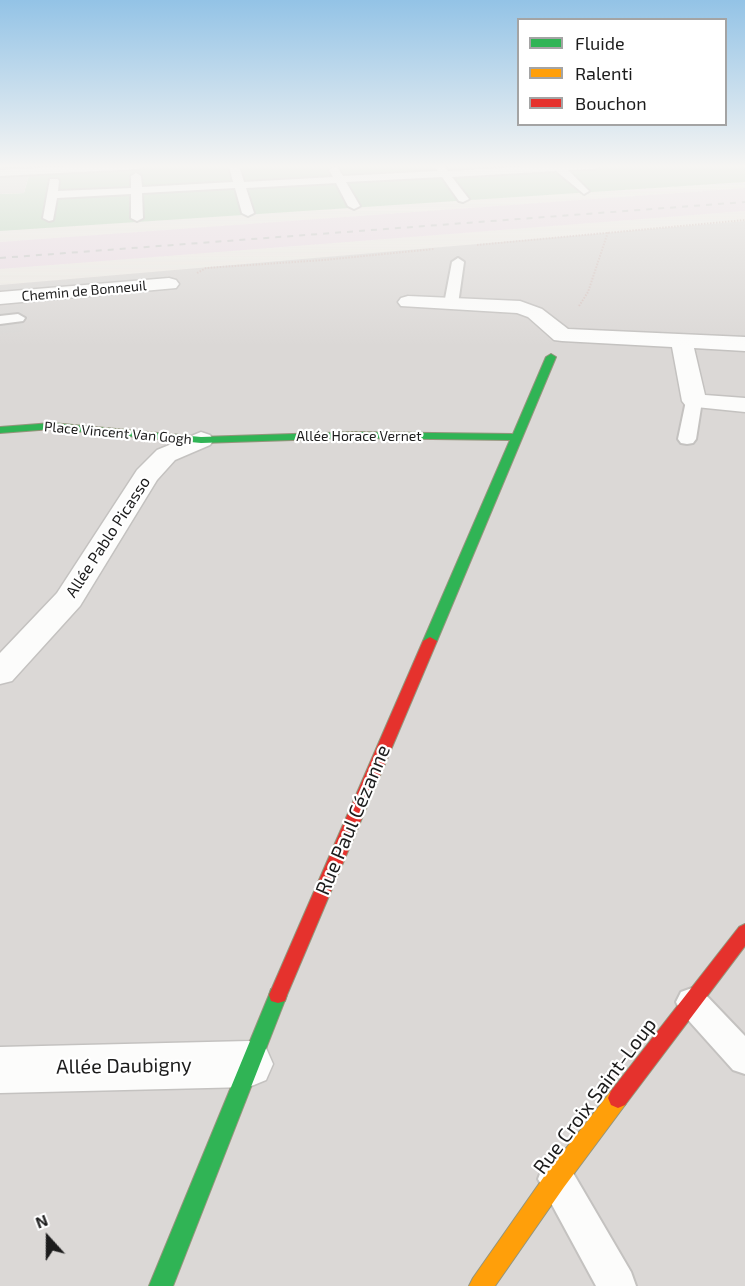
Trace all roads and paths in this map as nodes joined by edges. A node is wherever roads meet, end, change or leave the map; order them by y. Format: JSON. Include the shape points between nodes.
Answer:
{"nodes":[{"id":1,"x":608,"y":232,"type":"dead end"},
{"id":2,"x":458,"y":262,"type":"dead end"},
{"id":3,"x":168,"y":284,"type":"dead end"},
{"id":4,"x":0,"y":298,"type":"edge"},
{"id":5,"x":408,"y":302,"type":"dead end"},
{"id":6,"x":451,"y":304,"type":"junction"},
{"id":7,"x":18,"y":318,"type":"dead end"},
{"id":8,"x":0,"y":320,"type":"edge"},
{"id":9,"x":559,"y":341,"type":"junction"},
{"id":10,"x":682,"y":341,"type":"junction"},
{"id":11,"x":745,"y":344,"type":"edge"},
{"id":12,"x":694,"y":401,"type":"junction"},
{"id":13,"x":745,"y":405,"type":"edge"},
{"id":14,"x":0,"y":430,"type":"edge"},
{"id":15,"x":516,"y":437,"type":"junction"},
{"id":16,"x":687,"y":439,"type":"dead end"},
{"id":17,"x":201,"y":440,"type":"junction"},
{"id":18,"x":1,"y":672,"type":"edge"},
{"id":19,"x":745,"y":932,"type":"edge"},
{"id":20,"x":692,"y":1002,"type":"junction"},
{"id":21,"x":745,"y":1059,"type":"edge"},
{"id":22,"x":249,"y":1064,"type":"junction"},
{"id":23,"x":0,"y":1070,"type":"edge"},
{"id":24,"x":556,"y":1179,"type":"junction"},
{"id":25,"x":161,"y":1286,"type":"edge"},
{"id":26,"x":481,"y":1286,"type":"edge"},
{"id":27,"x":617,"y":1286,"type":"edge"}],
"edges":[{"from":1,"to":9,"type":"path","via":[[588,292]]},
{"from":2,"to":6,"type":"lane"},
{"from":3,"to":4,"type":"street","name":"Chemin de Bonneuil"},
{"from":5,"to":6,"type":"street"},
{"from":6,"to":9,"type":"street","via":[[520,307],[536,313]]},
{"from":7,"to":8,"type":"lane"},
{"from":9,"to":10,"type":"street"},
{"from":9,"to":15,"type":"street","name":"Rue Paul Cézanne"},
{"from":10,"to":11,"type":"street"},
{"from":10,"to":12,"type":"street"},
{"from":12,"to":13,"type":"street"},
{"from":12,"to":16,"type":"lane"},
{"from":14,"to":17,"type":"street","name":"Place Vincent Van Gogh","via":[[52,426]]},
{"from":15,"to":17,"type":"street","name":"Allée Horace Vernet","via":[[354,435]]},
{"from":15,"to":22,"type":"street","name":"Rue Paul Cézanne"},
{"from":17,"to":18,"type":"street","name":"Allée Pablo Picasso","via":[[166,455],[146,476],[69,599]]},
{"from":19,"to":20,"type":"street","name":"Rue Croix Saint-Loup"},
{"from":20,"to":21,"type":"lane"},
{"from":20,"to":24,"type":"street","name":"Rue Croix Saint-Loup"},
{"from":22,"to":23,"type":"street","name":"Allée Daubigny"},
{"from":22,"to":25,"type":"street","name":"Rue Paul Cézanne"},
{"from":24,"to":26,"type":"street","name":"Rue Croix Saint-Loup"},
{"from":24,"to":27,"type":"lane"}]}
